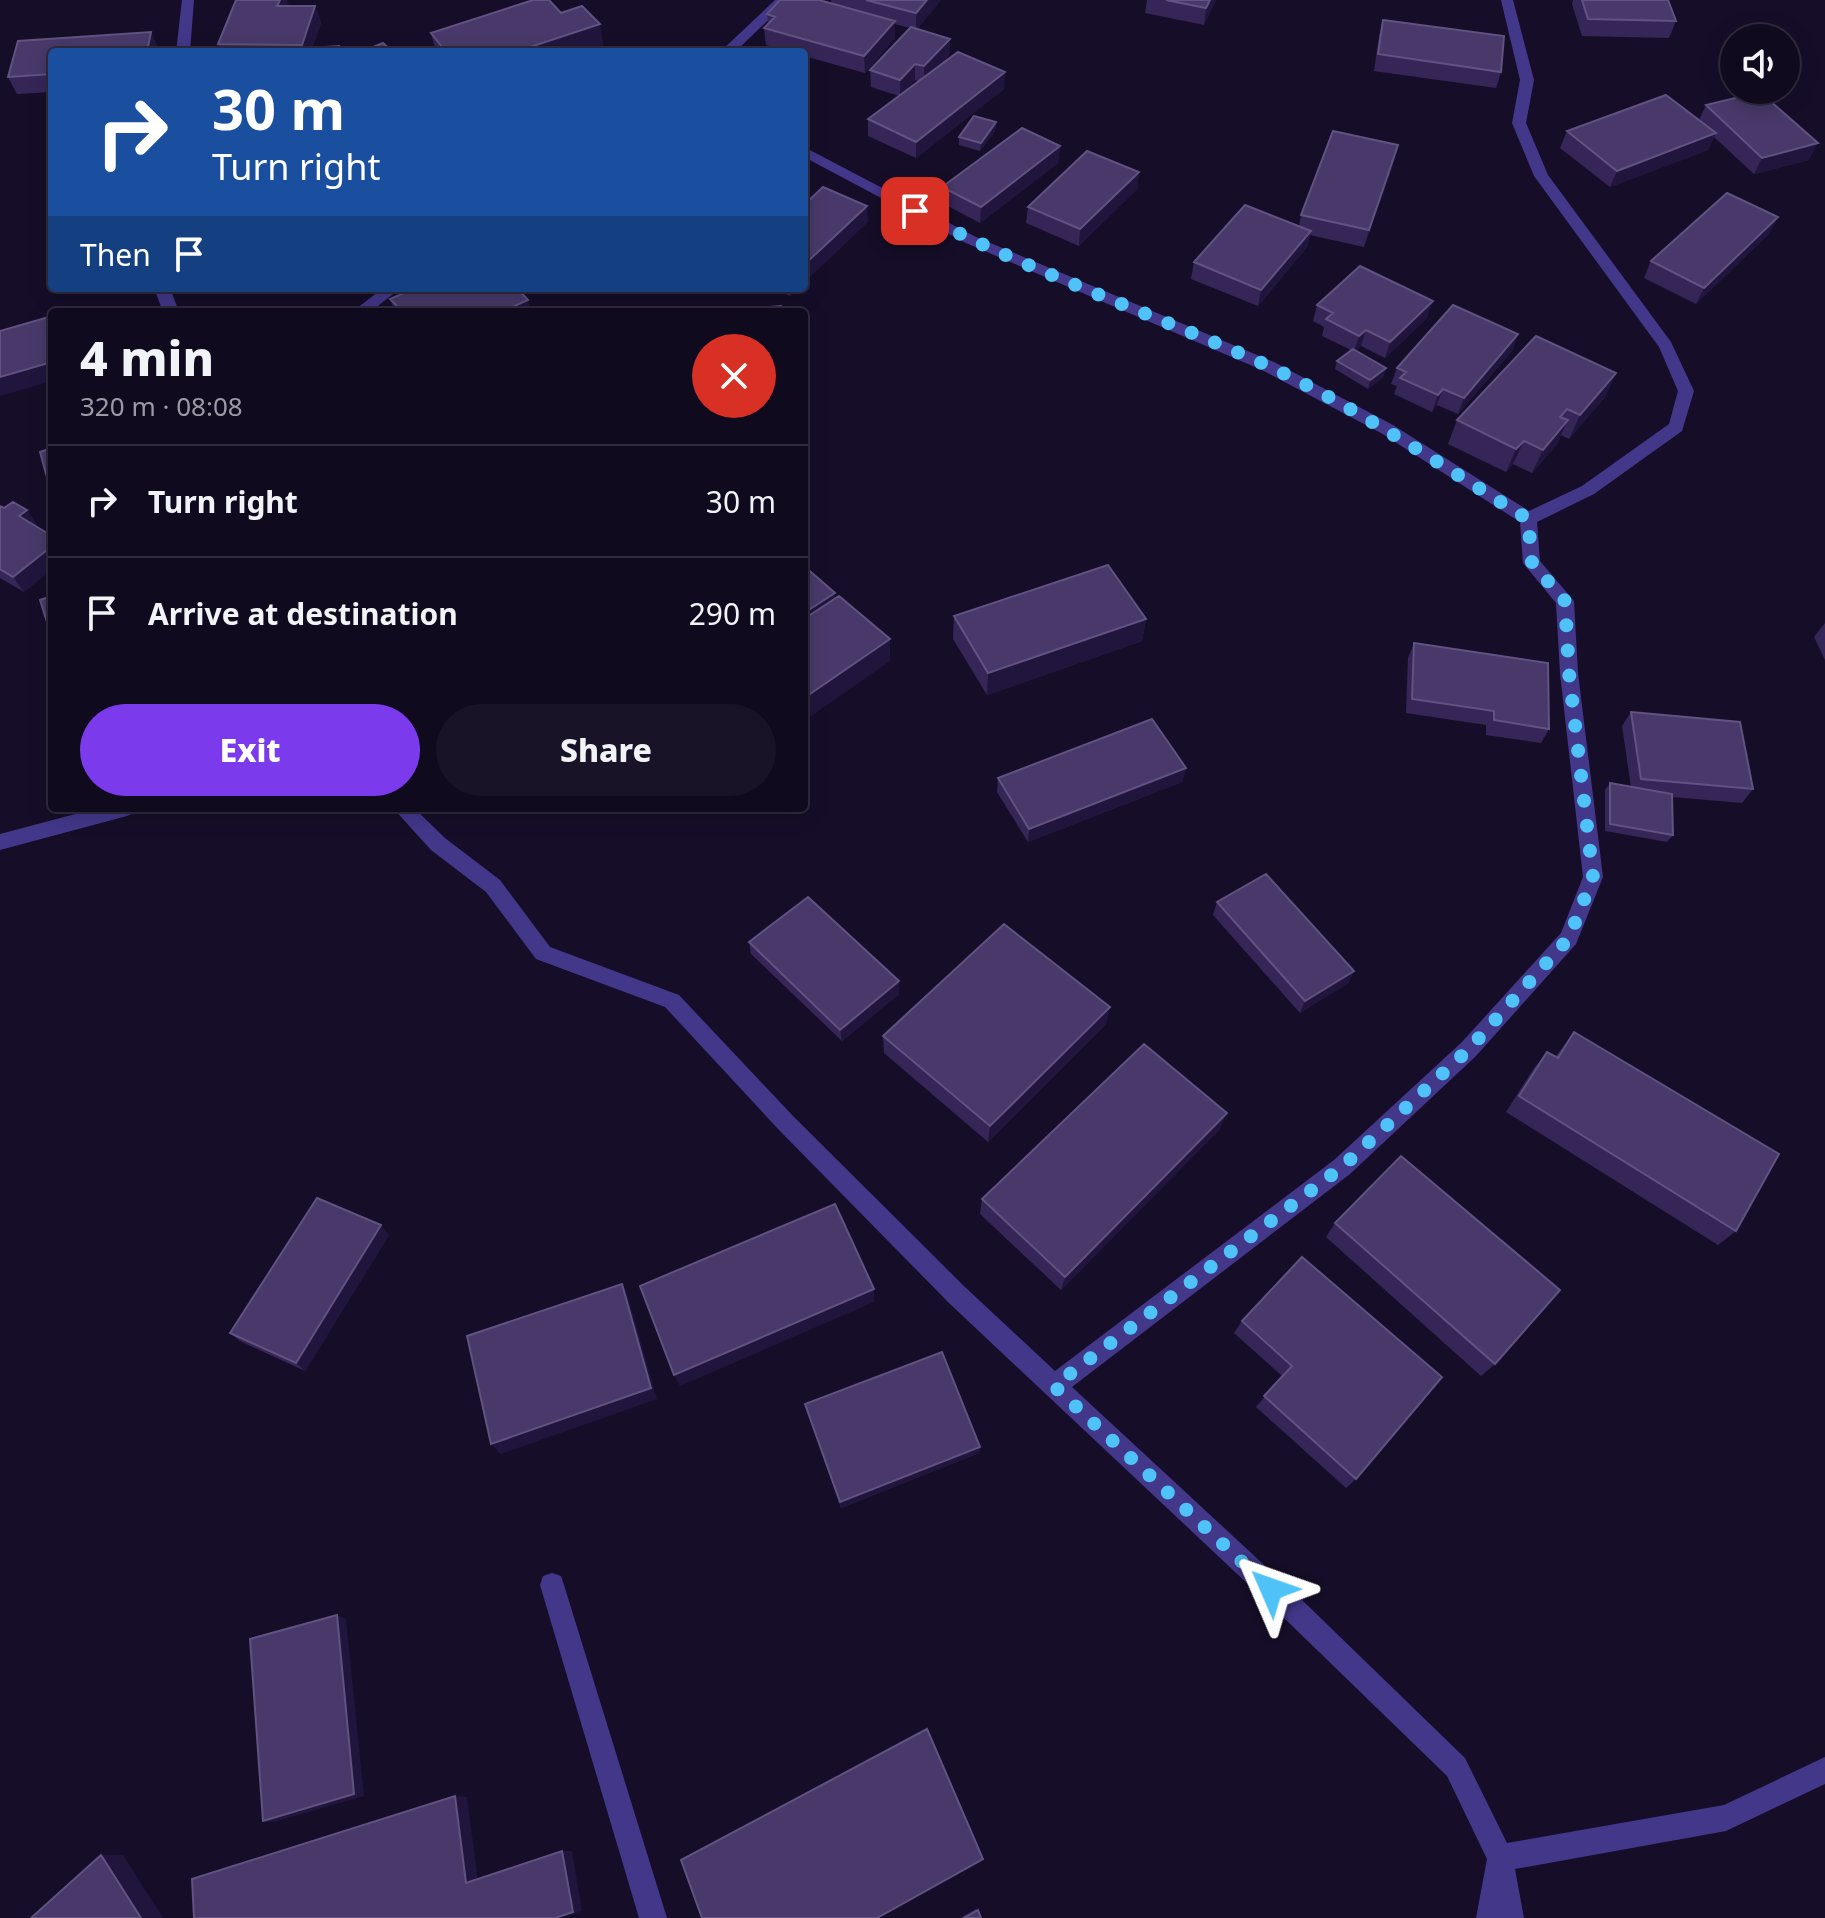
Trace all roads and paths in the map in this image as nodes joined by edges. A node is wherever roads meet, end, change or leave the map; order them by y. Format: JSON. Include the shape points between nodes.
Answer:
{"nodes":[{"id":1,"x":188,"y":0,"type":"edge"},
{"id":2,"x":783,"y":0,"type":"edge"},
{"id":3,"x":1507,"y":0,"type":"edge"},
{"id":4,"x":183,"y":48,"type":"edge"},
{"id":5,"x":731,"y":48,"type":"edge"},
{"id":6,"x":808,"y":153,"type":"edge"},
{"id":7,"x":388,"y":292,"type":"edge"},
{"id":8,"x":366,"y":308,"type":"edge"},
{"id":9,"x":1528,"y":519,"type":"junction"},
{"id":10,"x":112,"y":812,"type":"edge"},
{"id":11,"x":406,"y":812,"type":"edge"},
{"id":12,"x":0,"y":842,"type":"edge"},
{"id":13,"x":1054,"y":1386,"type":"junction"},
{"id":14,"x":552,"y":1585,"type":"dead end"},
{"id":15,"x":1825,"y":1770,"type":"edge"},
{"id":16,"x":1500,"y":1858,"type":"junction"},
{"id":17,"x":653,"y":1918,"type":"edge"},
{"id":18,"x":1490,"y":1918,"type":"edge"},
{"id":19,"x":1510,"y":1918,"type":"edge"}],
"edges":[{"from":1,"to":4,"type":"street"},
{"from":2,"to":5,"type":"street"},
{"from":3,"to":9,"type":"street","via":[[1527,80],[1519,123],[1541,176],[1666,346],[1686,391],[1676,427],[1588,490]]},
{"from":6,"to":9,"type":"street","via":[[971,240],[1268,366],[1387,429]]},
{"from":7,"to":8,"type":"street"},
{"from":9,"to":13,"type":"street","via":[[1532,563],[1565,601],[1593,877],[1569,938],[1469,1049],[1342,1167]]},
{"from":10,"to":12,"type":"street"},
{"from":11,"to":13,"type":"street","via":[[493,886],[543,953],[672,1001],[796,1134]]},
{"from":13,"to":16,"type":"street","via":[[1456,1767]]},
{"from":14,"to":17,"type":"street"},
{"from":15,"to":16,"type":"street","via":[[1726,1818]]},
{"from":16,"to":18,"type":"street"},
{"from":16,"to":19,"type":"street"}]}
